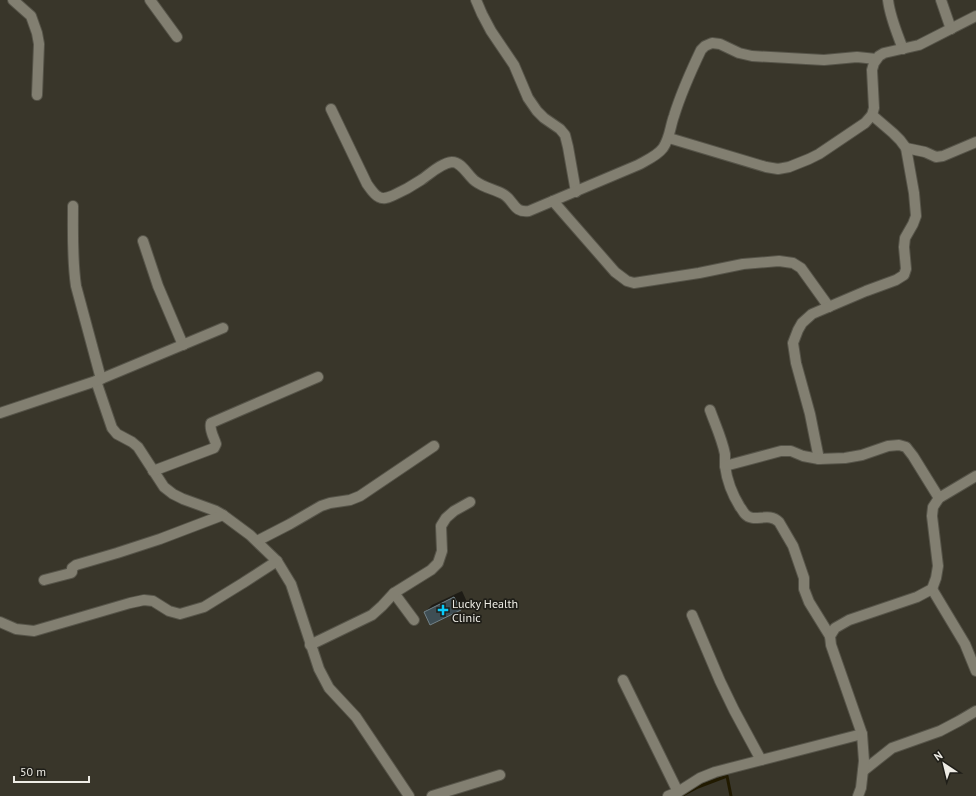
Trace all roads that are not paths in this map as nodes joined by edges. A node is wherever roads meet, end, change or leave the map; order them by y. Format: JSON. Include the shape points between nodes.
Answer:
{"nodes":[{"id":1,"x":12,"y":0,"type":"edge"},
{"id":2,"x":150,"y":0,"type":"edge"},
{"id":3,"x":476,"y":0,"type":"edge"},
{"id":4,"x":888,"y":0,"type":"edge"},
{"id":5,"x":941,"y":0,"type":"edge"},
{"id":6,"x":976,"y":16,"type":"edge"},
{"id":7,"x":951,"y":29,"type":"junction"},
{"id":8,"x":177,"y":37,"type":"dead end"},
{"id":9,"x":903,"y":49,"type":"junction"},
{"id":10,"x":876,"y":59,"type":"junction"},
{"id":11,"x":37,"y":95,"type":"dead end"},
{"id":12,"x":331,"y":109,"type":"dead end"},
{"id":13,"x":872,"y":116,"type":"junction"},
{"id":14,"x":668,"y":138,"type":"junction"},
{"id":15,"x":976,"y":142,"type":"edge"},
{"id":16,"x":906,"y":148,"type":"junction"},
{"id":17,"x":576,"y":192,"type":"junction"},
{"id":18,"x":553,"y":201,"type":"junction"},
{"id":19,"x":73,"y":206,"type":"dead end"},
{"id":20,"x":143,"y":241,"type":"dead end"},
{"id":21,"x":829,"y":307,"type":"junction"},
{"id":22,"x":222,"y":328,"type":"dead end"},
{"id":23,"x":183,"y":345,"type":"junction"},
{"id":24,"x":318,"y":377,"type":"dead end"},
{"id":25,"x":98,"y":380,"type":"junction"},
{"id":26,"x":710,"y":410,"type":"dead end"},
{"id":27,"x":0,"y":413,"type":"edge"},
{"id":28,"x":434,"y":446,"type":"dead end"},
{"id":29,"x":820,"y":459,"type":"junction"},
{"id":30,"x":725,"y":466,"type":"junction"},
{"id":31,"x":153,"y":471,"type":"junction"},
{"id":32,"x":976,"y":476,"type":"edge"},
{"id":33,"x":939,"y":498,"type":"junction"},
{"id":34,"x":470,"y":502,"type":"dead end"},
{"id":35,"x":222,"y":515,"type":"junction"},
{"id":36,"x":257,"y":541,"type":"junction"},
{"id":37,"x":277,"y":561,"type":"junction"},
{"id":38,"x":44,"y":580,"type":"dead end"},
{"id":39,"x":932,"y":589,"type":"junction"},
{"id":40,"x":394,"y":593,"type":"junction"},
{"id":41,"x":692,"y":615,"type":"dead end"},
{"id":42,"x":414,"y":620,"type":"dead end"},
{"id":43,"x":0,"y":622,"type":"edge"},
{"id":44,"x":830,"y":636,"type":"junction"},
{"id":45,"x":310,"y":645,"type":"junction"},
{"id":46,"x":976,"y":671,"type":"edge"},
{"id":47,"x":623,"y":680,"type":"dead end"},
{"id":48,"x":976,"y":711,"type":"edge"},
{"id":49,"x":862,"y":734,"type":"junction"},
{"id":50,"x":762,"y":760,"type":"junction"},
{"id":51,"x":863,"y":771,"type":"junction"},
{"id":52,"x":500,"y":775,"type":"dead end"},
{"id":53,"x":678,"y":792,"type":"junction"},
{"id":54,"x":409,"y":796,"type":"edge"},
{"id":55,"x":432,"y":796,"type":"edge"},
{"id":56,"x":668,"y":796,"type":"edge"},
{"id":57,"x":858,"y":796,"type":"edge"}],
"edges":[{"from":1,"to":11,"type":"street","via":[[30,16],[37,33]]},
{"from":2,"to":8,"type":"street"},
{"from":3,"to":17,"type":"street","via":[[491,32],[514,65],[528,98],[537,111],[565,135]]},
{"from":4,"to":9,"type":"street"},
{"from":5,"to":7,"type":"street"},
{"from":6,"to":7,"type":"street"},
{"from":7,"to":9,"type":"street","via":[[919,45]]},
{"from":9,"to":10,"type":"street","via":[[884,53]]},
{"from":10,"to":13,"type":"street","via":[[872,70]]},
{"from":10,"to":14,"type":"street","via":[[857,57],[824,60],[752,56],[712,43],[701,50],[680,97]]},
{"from":12,"to":18,"type":"street","via":[[367,184],[380,198],[401,192],[442,165],[453,162],[460,165],[475,181],[503,194],[522,212]]},
{"from":13,"to":14,"type":"street","via":[[819,154],[778,169]]},
{"from":13,"to":16,"type":"street"},
{"from":14,"to":17,"type":"street","via":[[655,156]]},
{"from":15,"to":16,"type":"street","via":[[936,157]]},
{"from":16,"to":21,"type":"street","via":[[916,216],[905,238],[904,275]]},
{"from":17,"to":18,"type":"street"},
{"from":18,"to":21,"type":"street","via":[[615,272],[627,281],[634,283],[671,278],[743,264],[793,262],[801,268]]},
{"from":19,"to":25,"type":"street","via":[[73,264],[76,286]]},
{"from":20,"to":23,"type":"street","via":[[158,286]]},
{"from":21,"to":29,"type":"street","via":[[812,314],[802,323],[793,343]]},
{"from":22,"to":23,"type":"street"},
{"from":23,"to":25,"type":"street"},
{"from":24,"to":31,"type":"street","via":[[211,423],[210,429],[216,444],[214,448]]},
{"from":25,"to":27,"type":"street"},
{"from":25,"to":31,"type":"street","via":[[112,428],[138,447]]},
{"from":26,"to":30,"type":"street","via":[[725,455]]},
{"from":28,"to":36,"type":"street","via":[[360,496],[321,506]]},
{"from":29,"to":30,"type":"street","via":[[791,451],[781,451]]},
{"from":29,"to":33,"type":"street","via":[[862,455],[888,446],[906,447]]},
{"from":30,"to":44,"type":"street","via":[[730,488],[744,514],[753,518],[772,517],[779,522],[793,546],[809,602]]},
{"from":31,"to":35,"type":"street","via":[[164,487],[173,494]]},
{"from":32,"to":33,"type":"street"},
{"from":33,"to":39,"type":"street","via":[[932,511],[938,566]]},
{"from":34,"to":40,"type":"street","via":[[454,511],[441,526],[442,551],[438,563]]},
{"from":35,"to":36,"type":"street"},
{"from":35,"to":38,"type":"street","via":[[160,539],[76,564],[71,573]]},
{"from":36,"to":37,"type":"street"},
{"from":37,"to":43,"type":"street","via":[[204,607],[180,614],[169,611],[154,601],[144,600],[34,631],[16,629]]},
{"from":37,"to":45,"type":"street","via":[[291,584]]},
{"from":39,"to":44,"type":"street","via":[[917,597],[849,620],[835,628]]},
{"from":39,"to":46,"type":"street","via":[[964,644]]},
{"from":40,"to":42,"type":"street"},
{"from":40,"to":45,"type":"street","via":[[372,615]]},
{"from":41,"to":50,"type":"street","via":[[734,710]]},
{"from":44,"to":49,"type":"street"},
{"from":45,"to":54,"type":"street","via":[[318,669],[329,688],[356,717]]},
{"from":47,"to":53,"type":"street"},
{"from":48,"to":51,"type":"street","via":[[940,731],[892,748]]},
{"from":49,"to":50,"type":"street"},
{"from":49,"to":51,"type":"street"},
{"from":50,"to":53,"type":"street","via":[[715,772]]},
{"from":51,"to":57,"type":"street"},
{"from":52,"to":55,"type":"street"},
{"from":53,"to":56,"type":"street"}]}
